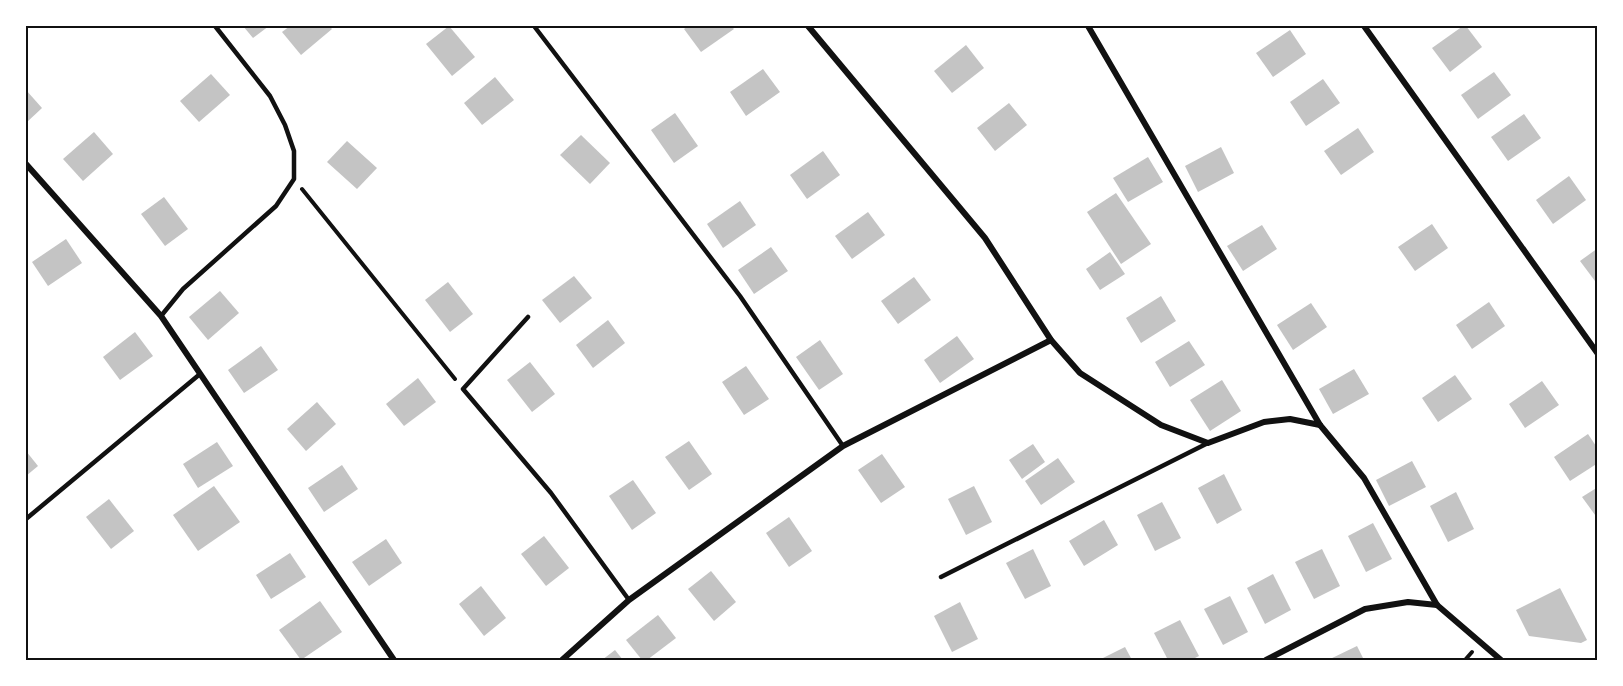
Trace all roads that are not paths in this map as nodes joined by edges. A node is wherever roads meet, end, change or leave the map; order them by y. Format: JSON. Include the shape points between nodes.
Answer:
{"nodes":[{"id":1,"x":215,"y":26,"type":"edge"},
{"id":2,"x":534,"y":26,"type":"edge"},
{"id":3,"x":808,"y":26,"type":"edge"},
{"id":4,"x":1088,"y":26,"type":"edge"},
{"id":5,"x":1364,"y":26,"type":"edge"},
{"id":6,"x":26,"y":164,"type":"edge"},
{"id":7,"x":161,"y":316,"type":"junction"},
{"id":8,"x":528,"y":317,"type":"dead end"},
{"id":9,"x":1051,"y":340,"type":"junction"},
{"id":10,"x":1598,"y":354,"type":"edge"},
{"id":11,"x":200,"y":374,"type":"junction"},
{"id":12,"x":1320,"y":425,"type":"junction"},
{"id":13,"x":1208,"y":443,"type":"junction"},
{"id":14,"x":843,"y":446,"type":"junction"},
{"id":15,"x":26,"y":519,"type":"edge"},
{"id":16,"x":941,"y":577,"type":"dead end"},
{"id":17,"x":629,"y":600,"type":"junction"},
{"id":18,"x":1437,"y":605,"type":"junction"},
{"id":19,"x":394,"y":660,"type":"edge"},
{"id":20,"x":562,"y":660,"type":"edge"},
{"id":21,"x":1266,"y":660,"type":"edge"},
{"id":22,"x":1501,"y":660,"type":"edge"}],
"edges":[{"from":1,"to":7,"type":"lane","via":[[270,96],[285,125],[294,151],[294,179],[276,206],[183,289]]},
{"from":2,"to":14,"type":"lane","via":[[740,296]]},
{"from":3,"to":9,"type":"street","via":[[985,238]]},
{"from":4,"to":12,"type":"street"},
{"from":5,"to":10,"type":"street"},
{"from":6,"to":7,"type":"street"},
{"from":7,"to":11,"type":"street"},
{"from":8,"to":17,"type":"lane","via":[[463,389],[551,493]]},
{"from":9,"to":13,"type":"street","via":[[1080,372],[1161,426]]},
{"from":9,"to":14,"type":"street"},
{"from":11,"to":15,"type":"lane"},
{"from":11,"to":19,"type":"street"},
{"from":12,"to":13,"type":"street","via":[[1290,419],[1264,423]]},
{"from":12,"to":18,"type":"street","via":[[1364,478]]},
{"from":13,"to":16,"type":"lane"},
{"from":14,"to":17,"type":"street"},
{"from":17,"to":20,"type":"street"},
{"from":18,"to":21,"type":"street","via":[[1408,602],[1365,609]]},
{"from":18,"to":22,"type":"street"}]}
